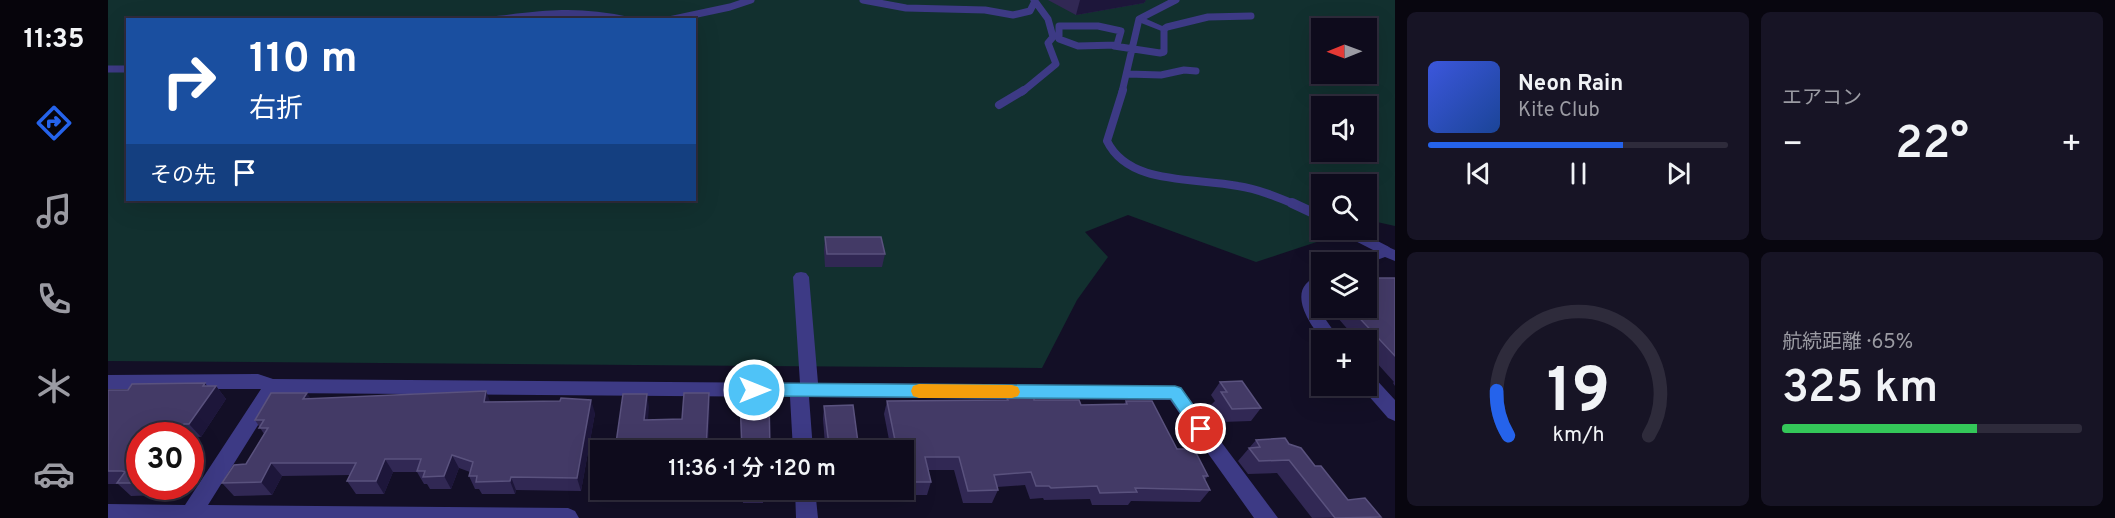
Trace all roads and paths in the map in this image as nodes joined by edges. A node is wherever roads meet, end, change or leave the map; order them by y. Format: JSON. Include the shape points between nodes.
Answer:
{"nodes":[{"id":1,"x":751,"y":0,"type":"edge"},
{"id":2,"x":863,"y":0,"type":"edge"},
{"id":3,"x":1176,"y":0,"type":"edge"},
{"id":4,"x":1034,"y":2,"type":"edge"},
{"id":5,"x":1024,"y":14,"type":"junction"},
{"id":6,"x":1251,"y":16,"type":"dead end"},
{"id":7,"x":510,"y":18,"type":"edge"},
{"id":8,"x":616,"y":18,"type":"edge"},
{"id":9,"x":678,"y":18,"type":"edge"},
{"id":10,"x":1048,"y":19,"type":"junction"},
{"id":11,"x":1139,"y":19,"type":"junction"},
{"id":12,"x":1187,"y":21,"type":"junction"},
{"id":13,"x":1201,"y":25,"type":"dead end"},
{"id":14,"x":1164,"y":29,"type":"junction"},
{"id":15,"x":1118,"y":46,"type":"junction"},
{"id":16,"x":108,"y":69,"type":"edge"},
{"id":17,"x":126,"y":69,"type":"edge"},
{"id":18,"x":1197,"y":70,"type":"dead end"},
{"id":19,"x":1128,"y":74,"type":"junction"},
{"id":20,"x":999,"y":105,"type":"dead end"},
{"id":21,"x":1311,"y":212,"type":"edge"},
{"id":22,"x":1365,"y":240,"type":"edge"},
{"id":23,"x":1390,"y":253,"type":"edge"},
{"id":24,"x":801,"y":277,"type":"dead end"},
{"id":25,"x":1311,"y":290,"type":"edge"},
{"id":26,"x":1311,"y":312,"type":"edge"},
{"id":27,"x":1315,"y":318,"type":"edge"},
{"id":28,"x":1324,"y":330,"type":"edge"},
{"id":29,"x":108,"y":382,"type":"edge"},
{"id":30,"x":273,"y":386,"type":"junction"},
{"id":31,"x":804,"y":390,"type":"junction"},
{"id":32,"x":1377,"y":393,"type":"edge"},
{"id":33,"x":1395,"y":413,"type":"edge"},
{"id":34,"x":803,"y":440,"type":"edge"},
{"id":35,"x":806,"y":500,"type":"edge"},
{"id":36,"x":108,"y":514,"type":"edge"},
{"id":37,"x":189,"y":516,"type":"edge"},
{"id":38,"x":568,"y":518,"type":"edge"},
{"id":39,"x":807,"y":518,"type":"edge"},
{"id":40,"x":1267,"y":518,"type":"edge"}],
"edges":[{"from":1,"to":9,"type":"lane"},
{"from":2,"to":5,"type":"lane","via":[[929,10]]},
{"from":3,"to":11,"type":"lane"},
{"from":4,"to":5,"type":"lane"},
{"from":4,"to":10,"type":"lane"},
{"from":5,"to":10,"type":"lane"},
{"from":6,"to":12,"type":"lane"},
{"from":7,"to":8,"type":"lane","via":[[559,12]]},
{"from":10,"to":20,"type":"lane","via":[[1053,37],[1048,43],[1056,64],[1028,88]]},
{"from":11,"to":14,"type":"street"},
{"from":11,"to":19,"type":"lane"},
{"from":12,"to":13,"type":"lane"},
{"from":12,"to":14,"type":"lane"},
{"from":14,"to":15,"type":"lane","via":[[1164,52]]},
{"from":15,"to":15,"type":"lane","via":[[1062,42],[1059,26],[1116,28],[1121,31]]},
{"from":16,"to":17,"type":"lane"},
{"from":18,"to":19,"type":"lane"},
{"from":19,"to":21,"type":"lane","via":[[1107,141],[1108,148],[1122,162],[1143,172],[1237,185],[1279,196]]},
{"from":22,"to":23,"type":"lane"},
{"from":24,"to":31,"type":"street"},
{"from":25,"to":26,"type":"street"},
{"from":27,"to":28,"type":"street"},
{"from":29,"to":30,"type":"street","via":[[258,381]]},
{"from":30,"to":31,"type":"street"},
{"from":30,"to":37,"type":"street"},
{"from":31,"to":34,"type":"street"},
{"from":31,"to":40,"type":"street","via":[[1175,393]]},
{"from":32,"to":33,"type":"street"},
{"from":35,"to":39,"type":"street"},
{"from":36,"to":37,"type":"street"},
{"from":37,"to":38,"type":"street"}]}
